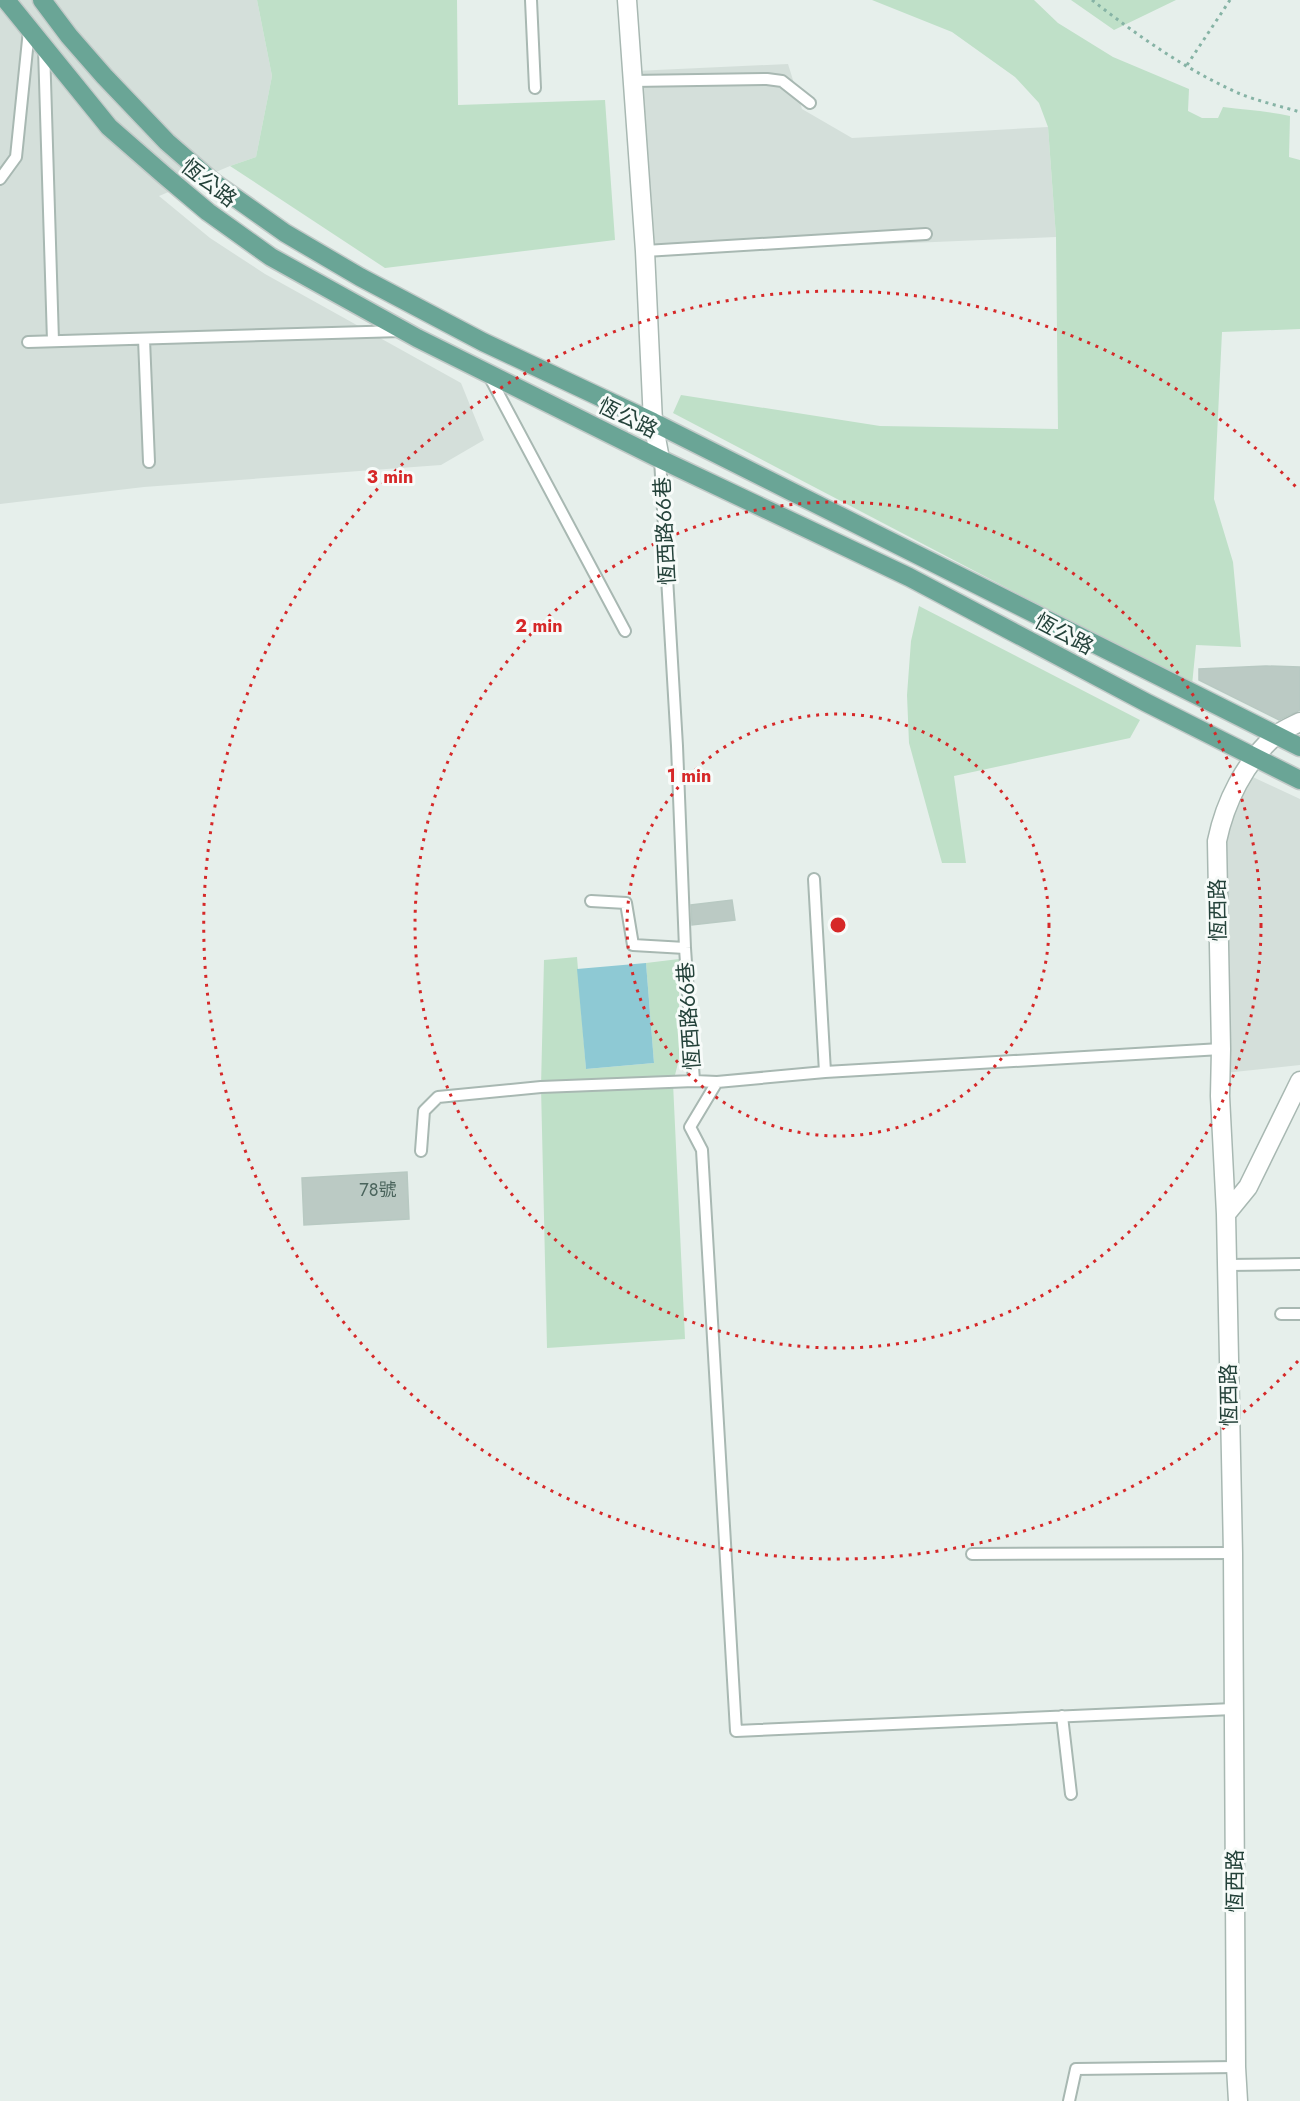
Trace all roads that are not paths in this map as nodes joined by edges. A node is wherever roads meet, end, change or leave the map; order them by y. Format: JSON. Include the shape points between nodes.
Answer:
{"nodes":[{"id":1,"x":6,"y":0,"type":"edge"},
{"id":2,"x":42,"y":0,"type":"edge"},
{"id":3,"x":531,"y":0,"type":"edge"},
{"id":4,"x":627,"y":0,"type":"edge"},
{"id":5,"x":29,"y":29,"type":"junction"},
{"id":6,"x":44,"y":48,"type":"junction"},
{"id":7,"x":632,"y":81,"type":"junction"},
{"id":8,"x":535,"y":88,"type":"dead end"},
{"id":9,"x":810,"y":103,"type":"dead end"},
{"id":10,"x":0,"y":179,"type":"edge"},
{"id":11,"x":926,"y":234,"type":"dead end"},
{"id":12,"x":645,"y":251,"type":"junction"},
{"id":13,"x":404,"y":331,"type":"junction"},
{"id":14,"x":144,"y":339,"type":"junction"},
{"id":15,"x":53,"y":341,"type":"junction"},
{"id":16,"x":28,"y":342,"type":"dead end"},
{"id":17,"x":488,"y":374,"type":"junction"},
{"id":18,"x":653,"y":422,"type":"junction"},
{"id":19,"x":660,"y":459,"type":"junction"},
{"id":20,"x":149,"y":462,"type":"dead end"},
{"id":21,"x":625,"y":631,"type":"dead end"},
{"id":22,"x":1300,"y":722,"type":"edge"},
{"id":23,"x":1276,"y":734,"type":"junction"},
{"id":24,"x":1300,"y":747,"type":"edge"},
{"id":25,"x":1255,"y":758,"type":"junction"},
{"id":26,"x":1300,"y":780,"type":"edge"},
{"id":27,"x":814,"y":879,"type":"dead end"},
{"id":28,"x":591,"y":901,"type":"dead end"},
{"id":29,"x":685,"y":948,"type":"junction"},
{"id":30,"x":1221,"y":1049,"type":"junction"},
{"id":31,"x":825,"y":1072,"type":"junction"},
{"id":32,"x":694,"y":1081,"type":"junction"},
{"id":33,"x":1300,"y":1081,"type":"edge"},
{"id":34,"x":717,"y":1082,"type":"junction"},
{"id":35,"x":421,"y":1150,"type":"dead end"},
{"id":36,"x":1226,"y":1214,"type":"junction"},
{"id":37,"x":1300,"y":1264,"type":"edge"},
{"id":38,"x":1227,"y":1265,"type":"junction"},
{"id":39,"x":1281,"y":1314,"type":"dead end"},
{"id":40,"x":1300,"y":1314,"type":"edge"},
{"id":41,"x":1233,"y":1553,"type":"junction"},
{"id":42,"x":972,"y":1554,"type":"dead end"},
{"id":43,"x":1233,"y":1710,"type":"junction"},
{"id":44,"x":1062,"y":1716,"type":"junction"},
{"id":45,"x":1071,"y":1794,"type":"dead end"},
{"id":46,"x":1236,"y":2067,"type":"junction"},
{"id":47,"x":1069,"y":2101,"type":"edge"},
{"id":48,"x":1238,"y":2101,"type":"edge"}],
"edges":[{"from":1,"to":5,"type":"main road","name":"恆公路"},
{"from":2,"to":18,"type":"main road","name":"恆公路","via":[[83,52],[167,142],[213,182],[285,233],[483,342]]},
{"from":3,"to":8,"type":"lane"},
{"from":4,"to":7,"type":"street"},
{"from":5,"to":6,"type":"main road","name":"恆公路"},
{"from":5,"to":10,"type":"lane","via":[[16,157]]},
{"from":6,"to":13,"type":"main road","name":"恆公路","via":[[109,126],[208,212],[271,257]]},
{"from":6,"to":15,"type":"lane"},
{"from":7,"to":9,"type":"lane","via":[[767,79],[782,81]]},
{"from":7,"to":12,"type":"street"},
{"from":11,"to":12,"type":"lane"},
{"from":12,"to":18,"type":"street"},
{"from":13,"to":14,"type":"lane"},
{"from":13,"to":17,"type":"main road","name":"恆公路"},
{"from":14,"to":15,"type":"lane"},
{"from":14,"to":20,"type":"lane"},
{"from":15,"to":16,"type":"lane"},
{"from":17,"to":19,"type":"main road","name":"恆公路"},
{"from":17,"to":21,"type":"lane"},
{"from":18,"to":19,"type":"street"},
{"from":18,"to":23,"type":"main road","name":"恆公路"},
{"from":19,"to":25,"type":"main road","name":"恆公路","via":[[909,577]]},
{"from":19,"to":29,"type":"lane","name":"恆西路66巷"},
{"from":22,"to":23,"type":"street","name":"恆西路"},
{"from":23,"to":24,"type":"main road","name":"恆公路"},
{"from":23,"to":25,"type":"street","name":"恆西路"},
{"from":25,"to":26,"type":"main road","name":"恆公路"},
{"from":25,"to":30,"type":"street","name":"恆西路","via":[[1222,818],[1217,841]]},
{"from":27,"to":31,"type":"lane"},
{"from":28,"to":29,"type":"lane","via":[[626,903],[633,945]]},
{"from":29,"to":32,"type":"lane","name":"恆西路66巷"},
{"from":30,"to":31,"type":"lane","name":"恆西路66巷"},
{"from":30,"to":36,"type":"street","name":"恆西路"},
{"from":31,"to":34,"type":"lane","name":"恆西路66巷"},
{"from":32,"to":34,"type":"lane","name":"恆西路66巷"},
{"from":32,"to":35,"type":"lane","via":[[541,1087],[438,1097],[424,1111]]},
{"from":33,"to":36,"type":"street","via":[[1248,1187]]},
{"from":34,"to":44,"type":"lane","via":[[690,1127],[702,1150],[736,1731]]},
{"from":36,"to":38,"type":"street","name":"恆西路"},
{"from":37,"to":38,"type":"lane"},
{"from":38,"to":41,"type":"street","name":"恆西路"},
{"from":39,"to":40,"type":"lane"},
{"from":41,"to":42,"type":"lane"},
{"from":41,"to":43,"type":"street","name":"恆西路"},
{"from":43,"to":44,"type":"lane"},
{"from":43,"to":46,"type":"street","name":"恆西路"},
{"from":44,"to":45,"type":"lane"},
{"from":46,"to":47,"type":"lane","via":[[1076,2069]]},
{"from":46,"to":48,"type":"street","name":"恆西路"}]}
